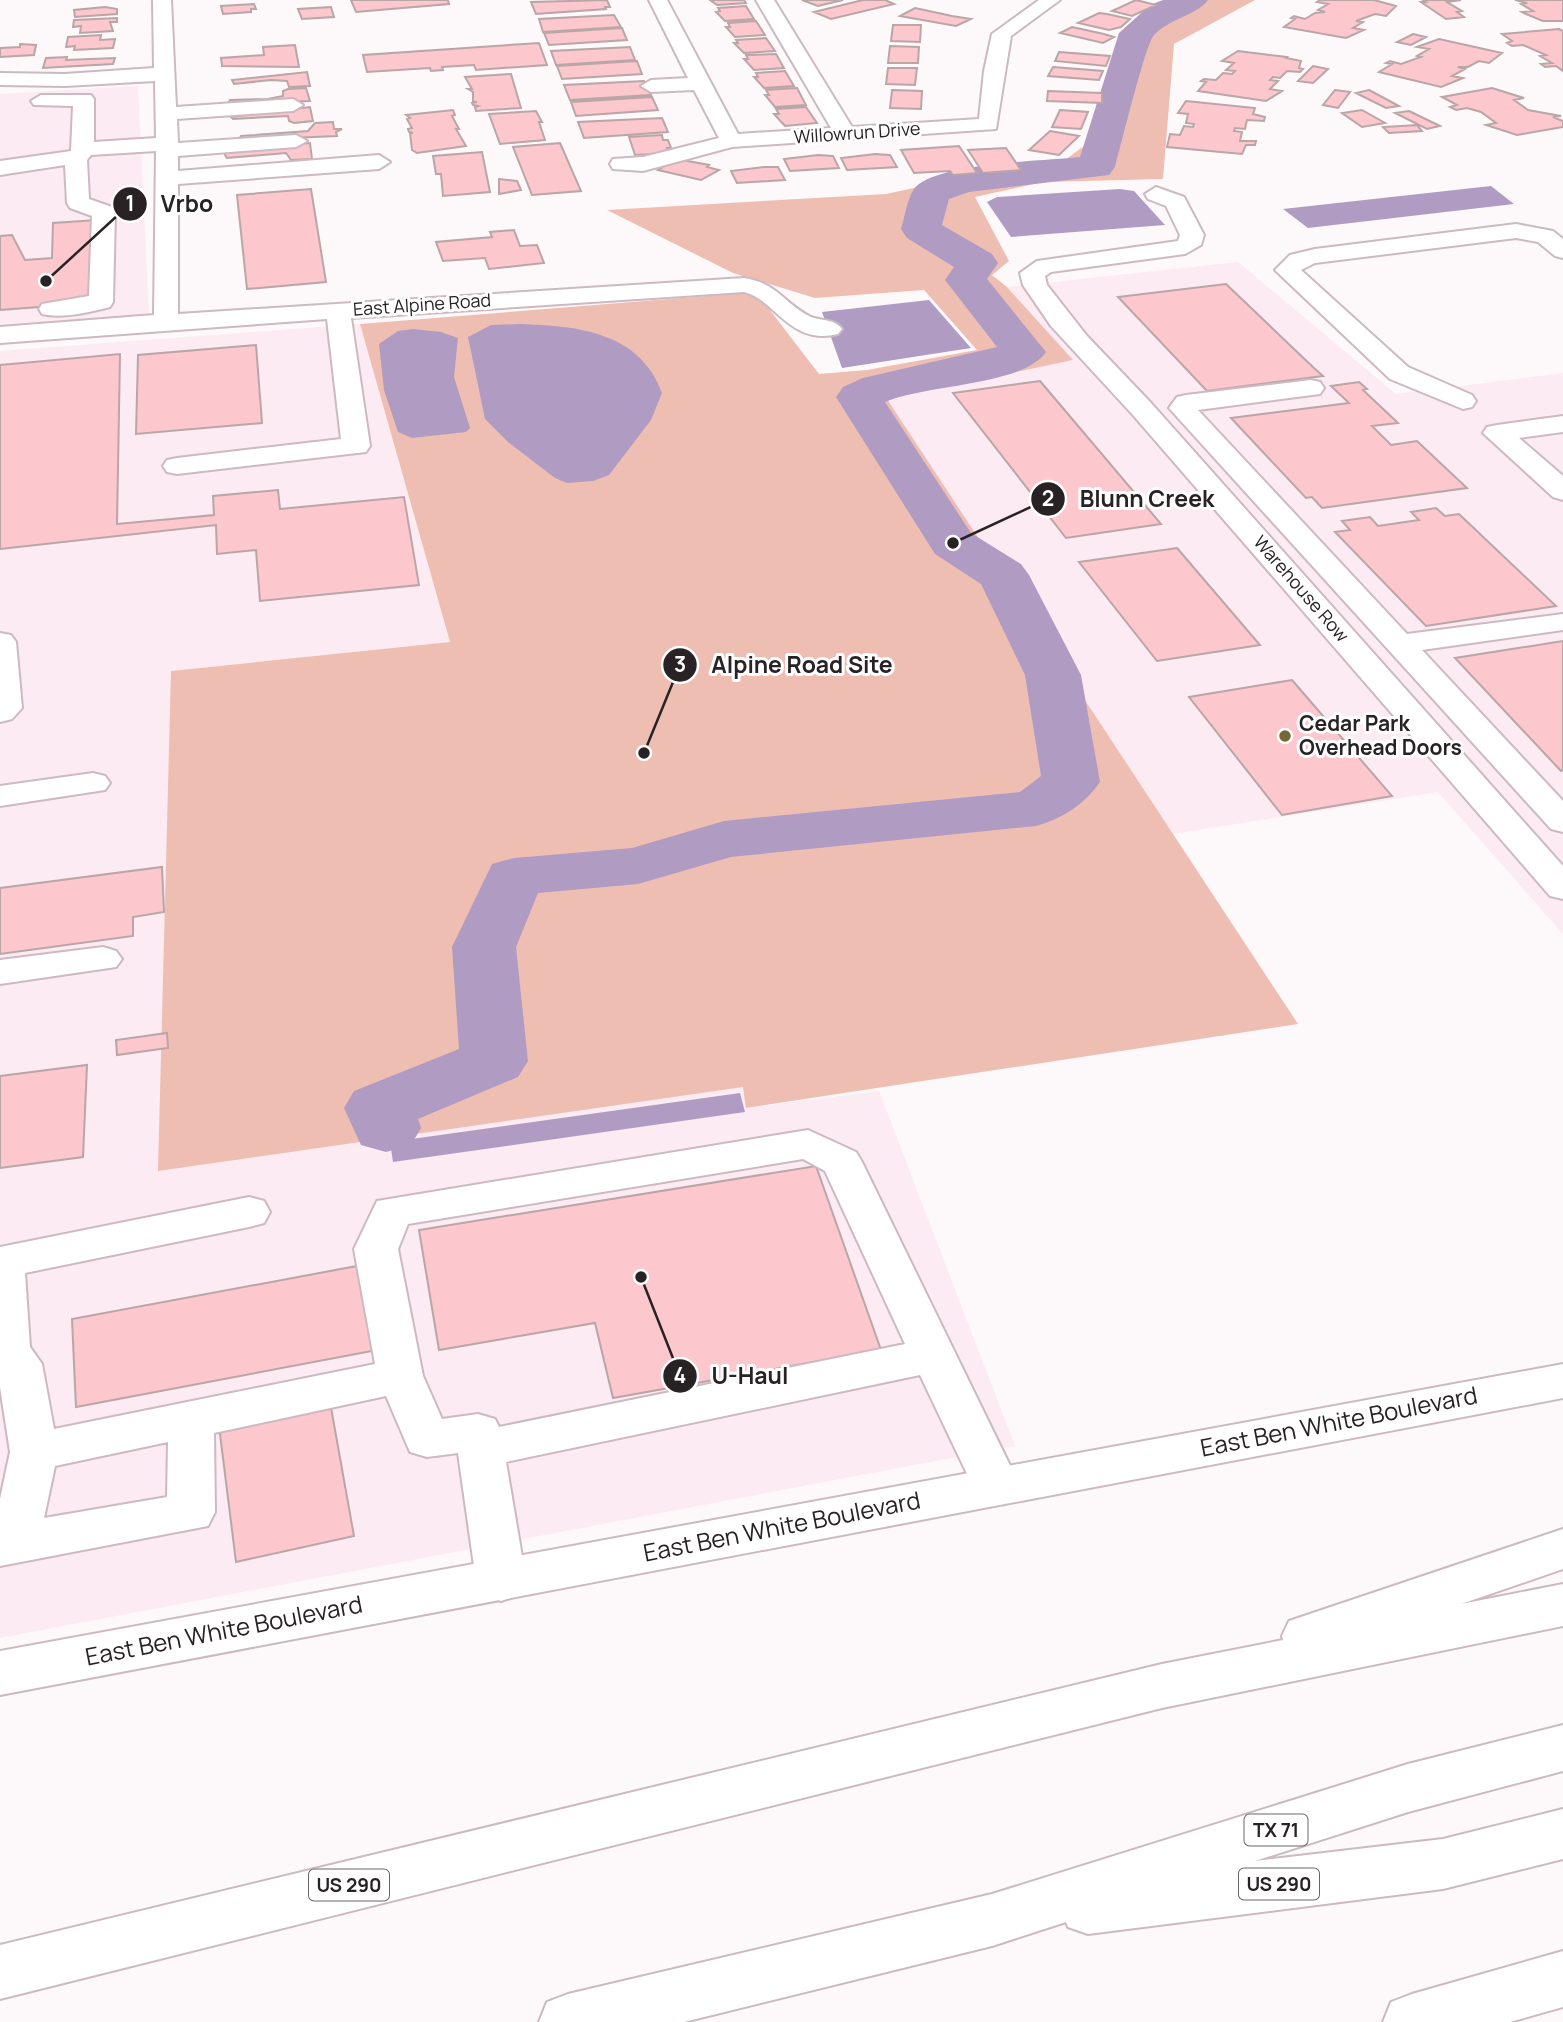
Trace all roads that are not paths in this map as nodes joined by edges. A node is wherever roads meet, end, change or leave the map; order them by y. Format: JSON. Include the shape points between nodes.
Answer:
{"nodes":[{"id":1,"x":162,"y":0,"type":"edge"},
{"id":2,"x":658,"y":0,"type":"edge"},
{"id":3,"x":765,"y":0,"type":"edge"},
{"id":4,"x":1011,"y":3,"type":"dead end"},
{"id":5,"x":1043,"y":4,"type":"edge"},
{"id":6,"x":162,"y":74,"type":"junction"},
{"id":7,"x":0,"y":79,"type":"edge"},
{"id":8,"x":701,"y":83,"type":"junction"},
{"id":9,"x":651,"y":86,"type":"dead end"},
{"id":10,"x":24,"y":102,"type":"dead end"},
{"id":11,"x":293,"y":105,"type":"dead end"},
{"id":12,"x":165,"y":114,"type":"junction"},
{"id":13,"x":845,"y":134,"type":"junction"},
{"id":14,"x":322,"y":139,"type":"dead end"},
{"id":15,"x":731,"y":141,"type":"junction"},
{"id":16,"x":167,"y":147,"type":"junction"},
{"id":17,"x":80,"y":153,"type":"junction"},
{"id":18,"x":379,"y":162,"type":"dead end"},
{"id":19,"x":621,"y":164,"type":"dead end"},
{"id":20,"x":0,"y":168,"type":"edge"},
{"id":21,"x":167,"y":178,"type":"junction"},
{"id":22,"x":1156,"y":194,"type":"dead end"},
{"id":23,"x":1563,"y":251,"type":"edge"},
{"id":24,"x":338,"y":310,"type":"junction"},
{"id":25,"x":166,"y":322,"type":"junction"},
{"id":26,"x":829,"y":329,"type":"dead end"},
{"id":27,"x":12,"y":334,"type":"edge"},
{"id":28,"x":1311,"y":388,"type":"dead end"},
{"id":29,"x":1463,"y":401,"type":"dead end"},
{"id":30,"x":1563,"y":424,"type":"edge"},
{"id":31,"x":177,"y":466,"type":"dead end"},
{"id":32,"x":1563,"y":491,"type":"edge"},
{"id":33,"x":1558,"y":622,"type":"dead end"},
{"id":34,"x":0,"y":642,"type":"edge"},
{"id":35,"x":1400,"y":644,"type":"junction"},
{"id":36,"x":0,"y":712,"type":"edge"},
{"id":37,"x":93,"y":783,"type":"dead end"},
{"id":38,"x":1548,"y":788,"type":"edge"},
{"id":39,"x":0,"y":796,"type":"edge"},
{"id":40,"x":1563,"y":822,"type":"edge"},
{"id":41,"x":1563,"y":888,"type":"edge"},
{"id":42,"x":103,"y":959,"type":"dead end"},
{"id":43,"x":0,"y":972,"type":"edge"},
{"id":44,"x":249,"y":1212,"type":"dead end"},
{"id":45,"x":1,"y":1290,"type":"edge"},
{"id":46,"x":4,"y":1353,"type":"edge"},
{"id":47,"x":933,"y":1355,"type":"junction"},
{"id":48,"x":400,"y":1376,"type":"junction"},
{"id":49,"x":1563,"y":1381,"type":"edge"},
{"id":50,"x":191,"y":1419,"type":"junction"},
{"id":51,"x":481,"y":1449,"type":"junction"},
{"id":52,"x":34,"y":1452,"type":"junction"},
{"id":53,"x":996,"y":1486,"type":"junction"},
{"id":54,"x":0,"y":1543,"type":"edge"},
{"id":55,"x":1563,"y":1549,"type":"edge"},
{"id":56,"x":501,"y":1580,"type":"junction"},
{"id":57,"x":1563,"y":1605,"type":"edge"},
{"id":58,"x":0,"y":1673,"type":"edge"},
{"id":59,"x":1162,"y":1686,"type":"junction"},
{"id":60,"x":1563,"y":1748,"type":"edge"},
{"id":61,"x":1563,"y":1834,"type":"edge"},
{"id":62,"x":992,"y":1920,"type":"junction"},
{"id":63,"x":0,"y":1972,"type":"edge"},
{"id":64,"x":1563,"y":1979,"type":"edge"},
{"id":65,"x":568,"y":2022,"type":"edge"},
{"id":66,"x":1412,"y":2022,"type":"edge"}],
"edges":[{"from":1,"to":6,"type":"main road"},
{"from":2,"to":8,"type":"main road"},
{"from":3,"to":13,"type":"main road"},
{"from":4,"to":5,"type":"main road"},
{"from":5,"to":13,"type":"main road","name":"Willowrun Drive","via":[[1002,34],[989,125]]},
{"from":6,"to":7,"type":"main road"},
{"from":6,"to":12,"type":"main road"},
{"from":8,"to":9,"type":"main road"},
{"from":8,"to":15,"type":"main road"},
{"from":10,"to":17,"type":"main road","via":[[84,99]]},
{"from":11,"to":12,"type":"main road"},
{"from":12,"to":16,"type":"main road"},
{"from":13,"to":15,"type":"main road","name":"Willowrun Drive"},
{"from":14,"to":16,"type":"main road"},
{"from":15,"to":19,"type":"main road","name":"Willowrun Drive","via":[[643,163]]},
{"from":16,"to":17,"type":"main road"},
{"from":16,"to":21,"type":"main road"},
{"from":17,"to":20,"type":"main road"},
{"from":17,"to":27,"type":"main road","via":[[78,203],[104,212],[101,302],[28,312]]},
{"from":18,"to":21,"type":"main road"},
{"from":21,"to":25,"type":"main road"},
{"from":22,"to":41,"type":"main road","name":"Warehouse Row","via":[[1176,202],[1177,213],[1192,233],[1193,240],[1185,247],[1045,266],[1032,273],[1037,292]]},
{"from":23,"to":29,"type":"main road","via":[[1545,236],[1503,232],[1348,250],[1291,264],[1287,270],[1292,277],[1399,373]]},
{"from":24,"to":25,"type":"main road","name":"East Alpine Road"},
{"from":24,"to":26,"type":"main road","name":"East Alpine Road","via":[[755,286],[768,291],[797,319]]},
{"from":24,"to":31,"type":"main road","via":[[356,446]]},
{"from":25,"to":27,"type":"main road","name":"East Alpine Road"},
{"from":28,"to":35,"type":"main road","via":[[1186,403],[1182,408]]},
{"from":30,"to":32,"type":"main road","via":[[1497,433]]},
{"from":33,"to":35,"type":"main road"},
{"from":34,"to":36,"type":"main road","via":[[6,708]]},
{"from":35,"to":38,"type":"main road"},
{"from":37,"to":39,"type":"main road"},
{"from":38,"to":40,"type":"main road"},
{"from":42,"to":43,"type":"main road"},
{"from":44,"to":45,"type":"main road","via":[[2,1262]]},
{"from":45,"to":46,"type":"main road"},
{"from":46,"to":52,"type":"main road","via":[[19,1364]]},
{"from":47,"to":48,"type":"main road","via":[[841,1162],[808,1143],[392,1212],[376,1249]]},
{"from":47,"to":51,"type":"main road"},
{"from":47,"to":53,"type":"main road"},
{"from":48,"to":50,"type":"main road"},
{"from":48,"to":51,"type":"main road","via":[[427,1439],[478,1432]]},
{"from":49,"to":53,"type":"main road","name":"East Ben White Boulevard"},
{"from":50,"to":52,"type":"main road"},
{"from":50,"to":54,"type":"main road","via":[[191,1512]]},
{"from":51,"to":56,"type":"main road"},
{"from":52,"to":54,"type":"main road","via":[[20,1518]]},
{"from":53,"to":56,"type":"main road","name":"East Ben White Boulevard"},
{"from":55,"to":59,"type":"main road","number":"US 290"},
{"from":56,"to":58,"type":"main road","name":"East Ben White Boulevard"},
{"from":57,"to":59,"type":"main road"},
{"from":59,"to":63,"type":"main road","number":"US 290"},
{"from":60,"to":62,"type":"main road","number":"TX 71","via":[[1408,1788]]},
{"from":61,"to":62,"type":"main road","number":"US 290","via":[[1443,1864]]},
{"from":62,"to":65,"type":"main road","number":"US 290"},
{"from":64,"to":66,"type":"main road"}]}
